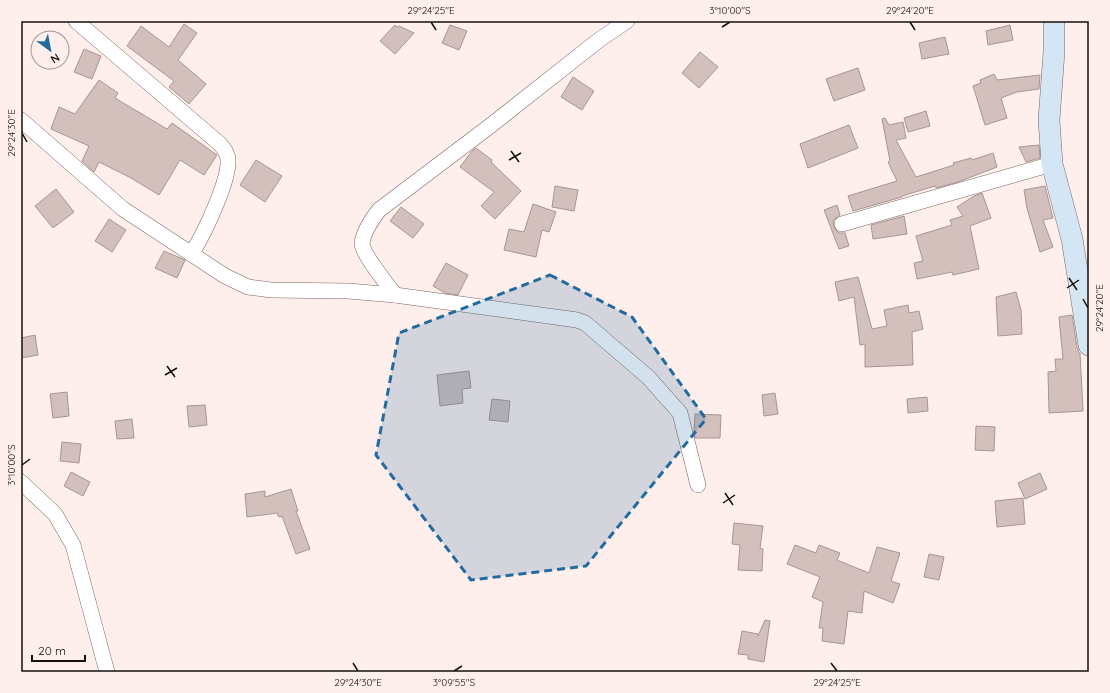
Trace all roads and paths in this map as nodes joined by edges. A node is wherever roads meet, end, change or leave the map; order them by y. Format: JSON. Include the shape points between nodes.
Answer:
{"nodes":[{"id":1,"x":76,"y":21,"type":"edge"},
{"id":2,"x":627,"y":21,"type":"edge"},
{"id":3,"x":1054,"y":21,"type":"edge"},
{"id":4,"x":21,"y":120,"type":"edge"},
{"id":5,"x":1052,"y":164,"type":"junction"},
{"id":6,"x":842,"y":224,"type":"dead end"},
{"id":7,"x":191,"y":254,"type":"junction"},
{"id":8,"x":395,"y":295,"type":"junction"},
{"id":9,"x":1089,"y":345,"type":"edge"},
{"id":10,"x":21,"y":482,"type":"edge"},
{"id":11,"x":698,"y":485,"type":"dead end"},
{"id":12,"x":107,"y":672,"type":"edge"}],
"edges":[{"from":1,"to":7,"type":"street","via":[[220,144],[226,152],[228,167],[219,196],[207,227]]},
{"from":2,"to":8,"type":"street","via":[[379,210],[371,220],[362,244],[366,256]]},
{"from":3,"to":5,"type":"street","via":[[1048,120]]},
{"from":4,"to":7,"type":"street","via":[[123,209]]},
{"from":5,"to":6,"type":"street"},
{"from":5,"to":9,"type":"street","via":[[1072,239]]},
{"from":7,"to":8,"type":"street","via":[[225,276],[248,287],[271,290],[348,290]]},
{"from":8,"to":11,"type":"street","via":[[585,323],[648,377],[680,412]]},
{"from":10,"to":12,"type":"street","via":[[55,514],[72,545]]}]}
